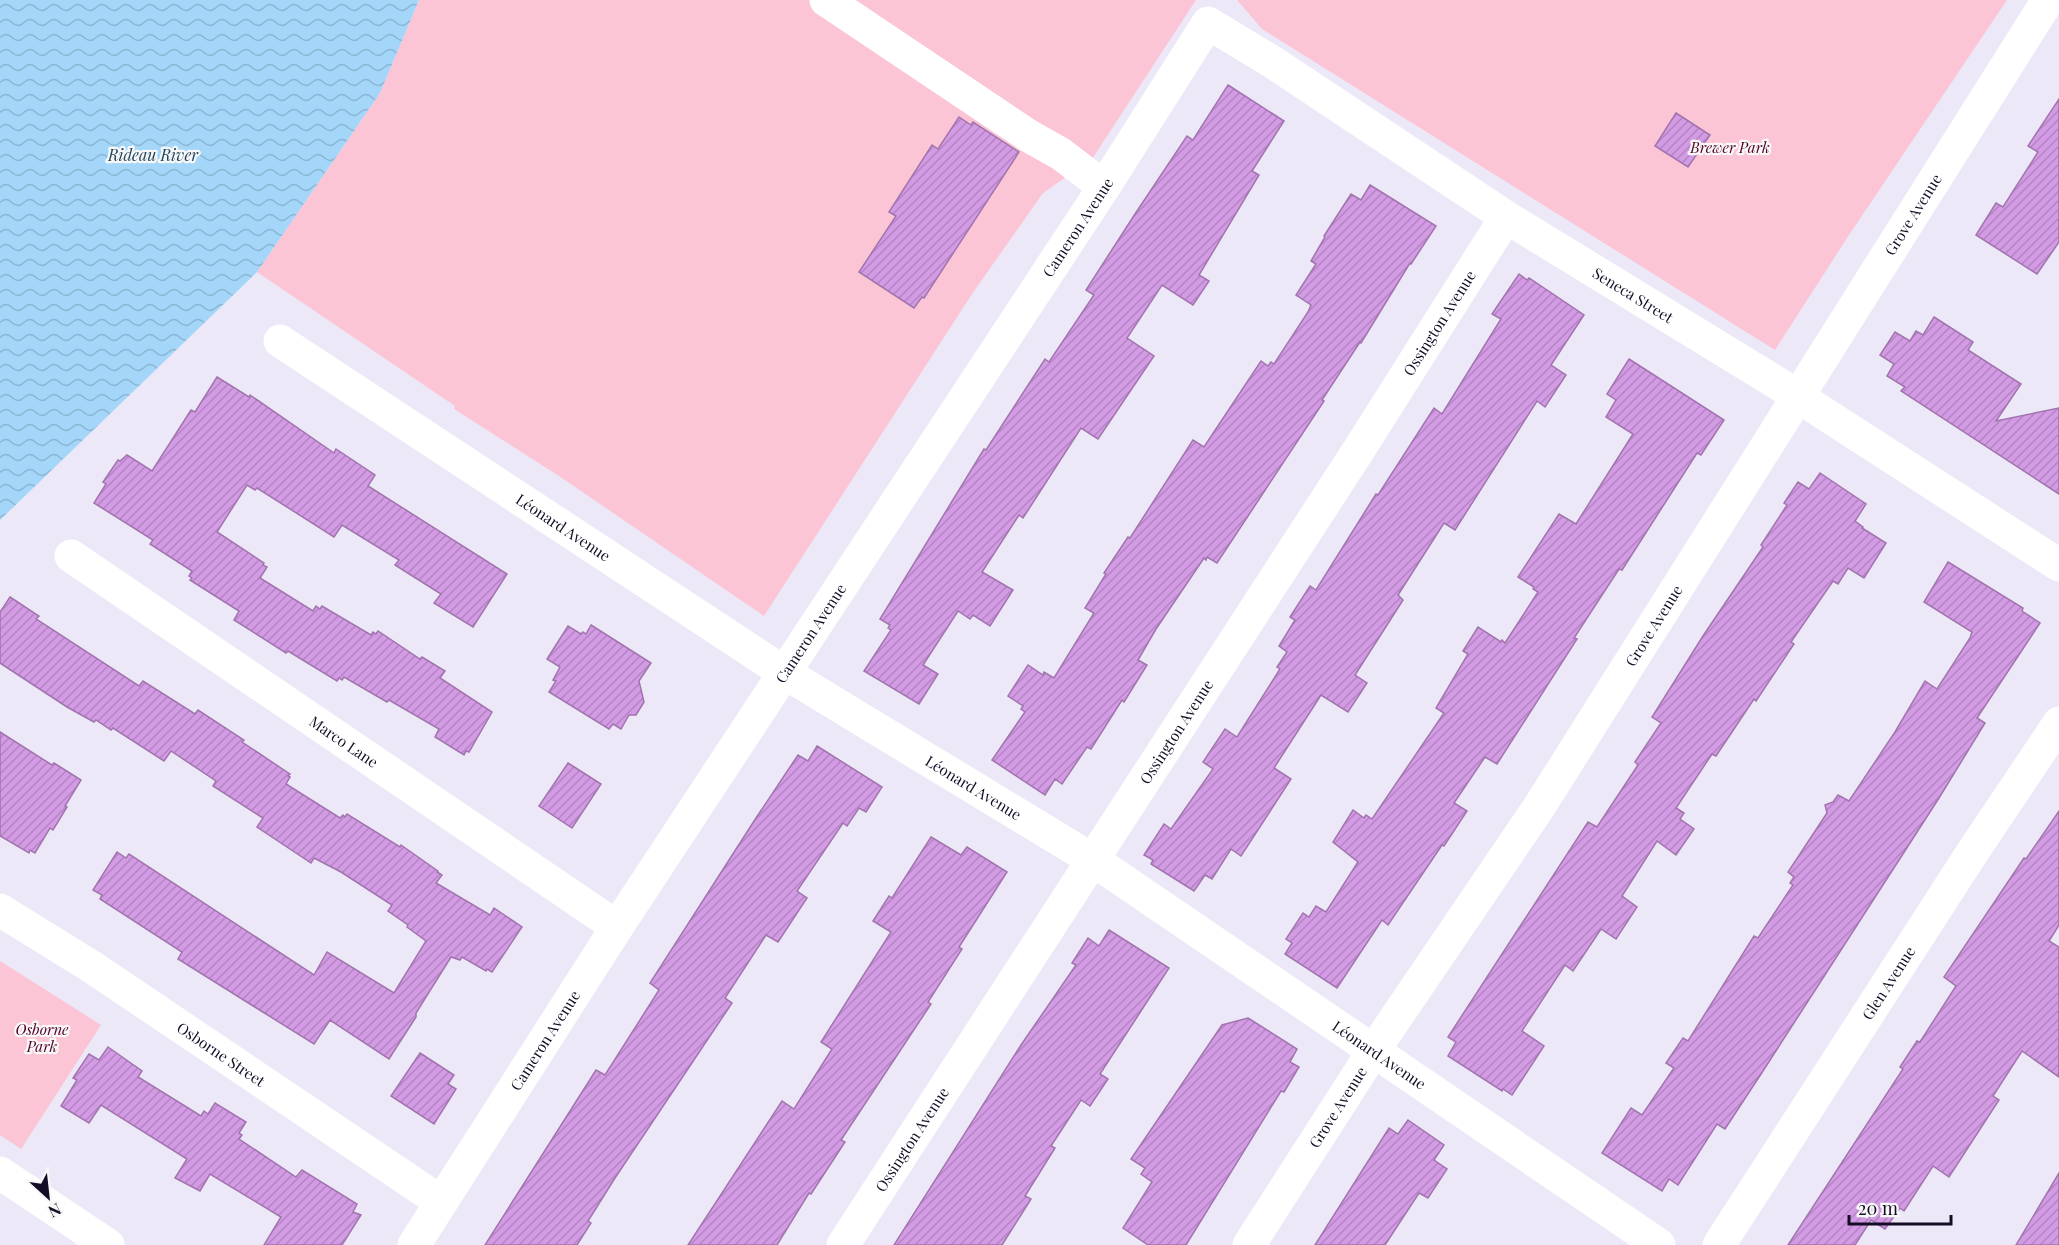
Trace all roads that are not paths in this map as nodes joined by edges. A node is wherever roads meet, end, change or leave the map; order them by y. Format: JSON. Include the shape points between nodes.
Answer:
{"nodes":[{"id":1,"x":826,"y":0,"type":"edge"},
{"id":2,"x":2048,"y":0,"type":"edge"},
{"id":3,"x":1208,"y":22,"type":"joint"},
{"id":4,"x":1104,"y":187,"type":"junction"},
{"id":5,"x":1506,"y":217,"type":"junction"},
{"id":6,"x":280,"y":341,"type":"dead end"},
{"id":7,"x":1797,"y":397,"type":"junction"},
{"id":8,"x":71,"y":556,"type":"dead end"},
{"id":9,"x":2059,"y":565,"type":"edge"},
{"id":10,"x":785,"y":674,"type":"junction"},
{"id":11,"x":2059,"y":723,"type":"edge"},
{"id":12,"x":1093,"y":861,"type":"junction"},
{"id":13,"x":0,"y":910,"type":"edge"},
{"id":14,"x":617,"y":927,"type":"junction"},
{"id":15,"x":1374,"y":1050,"type":"junction"},
{"id":16,"x":0,"y":1173,"type":"edge"},
{"id":17,"x":441,"y":1202,"type":"junction"},
{"id":18,"x":108,"y":1245,"type":"edge"},
{"id":19,"x":414,"y":1245,"type":"edge"},
{"id":20,"x":843,"y":1245,"type":"edge"},
{"id":21,"x":1249,"y":1245,"type":"edge"},
{"id":22,"x":1659,"y":1245,"type":"edge"},
{"id":23,"x":1719,"y":1245,"type":"edge"}],
"edges":[{"from":1,"to":4,"type":"street","via":[[1061,154]]},
{"from":2,"to":7,"type":"street","name":"Grove Avenue"},
{"from":3,"to":4,"type":"street","name":"Cameron Avenue"},
{"from":3,"to":5,"type":"street","name":"Seneca Street"},
{"from":4,"to":10,"type":"street","name":"Cameron Avenue"},
{"from":5,"to":7,"type":"street","name":"Seneca Street"},
{"from":5,"to":12,"type":"street","name":"Ossington Avenue"},
{"from":6,"to":10,"type":"street","name":"Léonard Avenue"},
{"from":7,"to":9,"type":"street","name":"Seneca Street"},
{"from":7,"to":15,"type":"street","name":"Grove Avenue","via":[[1539,807]]},
{"from":8,"to":14,"type":"street","name":"Marco Lane"},
{"from":10,"to":12,"type":"street","name":"Léonard Avenue"},
{"from":10,"to":14,"type":"street","name":"Cameron Avenue"},
{"from":11,"to":23,"type":"street","name":"Glen Avenue"},
{"from":12,"to":15,"type":"street","name":"Léonard Avenue"},
{"from":12,"to":20,"type":"street","name":"Ossington Avenue"},
{"from":13,"to":17,"type":"street","name":"Osborne Street","via":[[92,967]]},
{"from":14,"to":17,"type":"street","name":"Cameron Avenue"},
{"from":15,"to":21,"type":"street","name":"Grove Avenue"},
{"from":15,"to":22,"type":"street","name":"Léonard Avenue"},
{"from":16,"to":18,"type":"street"},
{"from":17,"to":19,"type":"street","name":"Cameron Avenue"}]}
